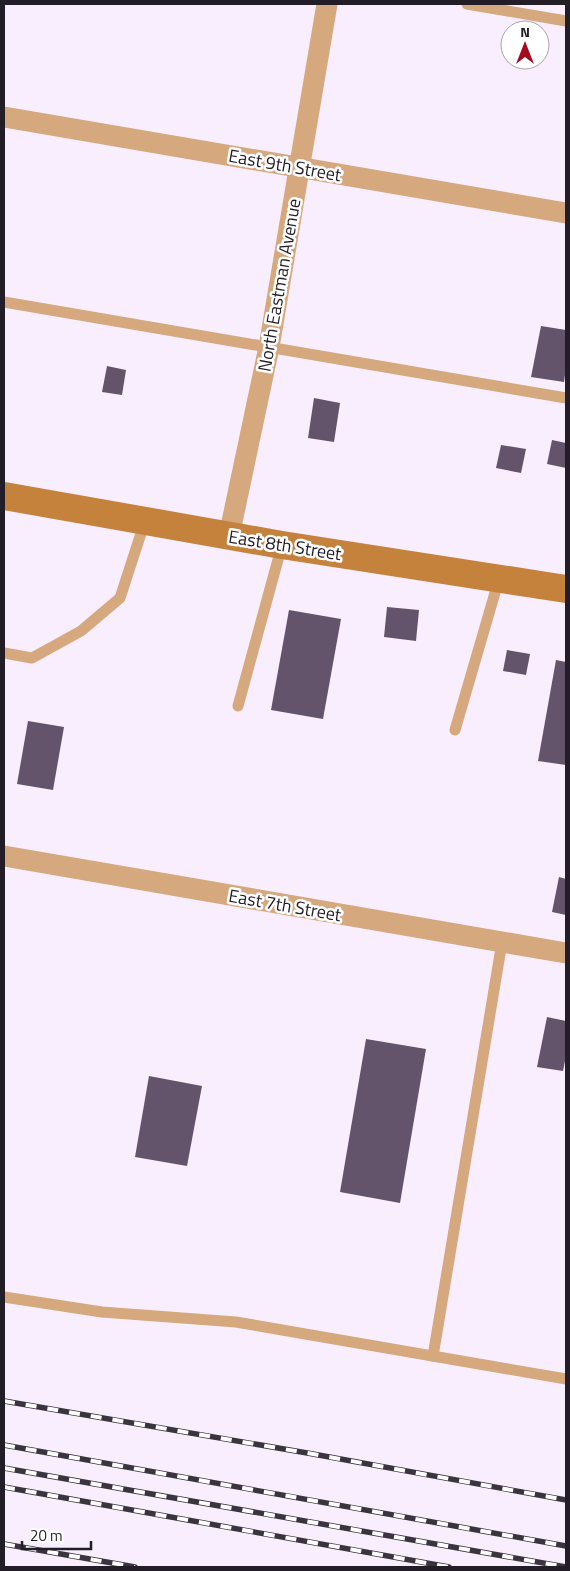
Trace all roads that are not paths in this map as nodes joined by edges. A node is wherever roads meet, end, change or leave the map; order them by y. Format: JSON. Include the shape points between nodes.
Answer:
{"nodes":[{"id":1,"x":327,"y":4,"type":"edge"},
{"id":2,"x":467,"y":4,"type":"edge"},
{"id":3,"x":566,"y":21,"type":"edge"},
{"id":4,"x":4,"y":117,"type":"edge"},
{"id":5,"x":300,"y":168,"type":"junction"},
{"id":6,"x":566,"y":213,"type":"edge"},
{"id":7,"x":4,"y":302,"type":"edge"},
{"id":8,"x":269,"y":347,"type":"junction"},
{"id":9,"x":566,"y":398,"type":"edge"},
{"id":10,"x":4,"y":496,"type":"edge"},
{"id":11,"x":145,"y":521,"type":"junction"},
{"id":12,"x":229,"y":536,"type":"junction"},
{"id":13,"x":282,"y":545,"type":"junction"},
{"id":14,"x":499,"y":580,"type":"junction"},
{"id":15,"x":566,"y":589,"type":"edge"},
{"id":16,"x":4,"y":653,"type":"edge"},
{"id":17,"x":238,"y":706,"type":"dead end"},
{"id":18,"x":455,"y":730,"type":"dead end"},
{"id":19,"x":4,"y":856,"type":"edge"},
{"id":20,"x":502,"y":942,"type":"junction"},
{"id":21,"x":566,"y":953,"type":"edge"},
{"id":22,"x":4,"y":1297,"type":"edge"},
{"id":23,"x":433,"y":1356,"type":"junction"},
{"id":24,"x":566,"y":1379,"type":"edge"}],
"edges":[{"from":1,"to":5,"type":"street","name":"North Eastman Avenue"},
{"from":2,"to":3,"type":"lane"},
{"from":4,"to":5,"type":"street","name":"East 9th Street"},
{"from":5,"to":6,"type":"street","name":"East 9th Street"},
{"from":5,"to":8,"type":"street","name":"North Eastman Avenue"},
{"from":7,"to":8,"type":"lane"},
{"from":8,"to":9,"type":"lane"},
{"from":8,"to":12,"type":"street","name":"North Eastman Avenue"},
{"from":10,"to":11,"type":"street","name":"East 8th Street"},
{"from":11,"to":12,"type":"street","name":"East 8th Street"},
{"from":11,"to":16,"type":"lane","via":[[120,598],[81,631],[32,658]]},
{"from":12,"to":13,"type":"street","name":"East 8th Street"},
{"from":13,"to":14,"type":"street","name":"East 8th Street"},
{"from":13,"to":17,"type":"lane"},
{"from":14,"to":15,"type":"street","name":"East 8th Street"},
{"from":14,"to":18,"type":"lane"},
{"from":19,"to":20,"type":"street","name":"East 7th Street"},
{"from":20,"to":21,"type":"street","name":"East 7th Street"},
{"from":20,"to":23,"type":"lane"},
{"from":22,"to":23,"type":"lane","via":[[102,1312],[236,1322]]},
{"from":23,"to":24,"type":"lane"}]}
